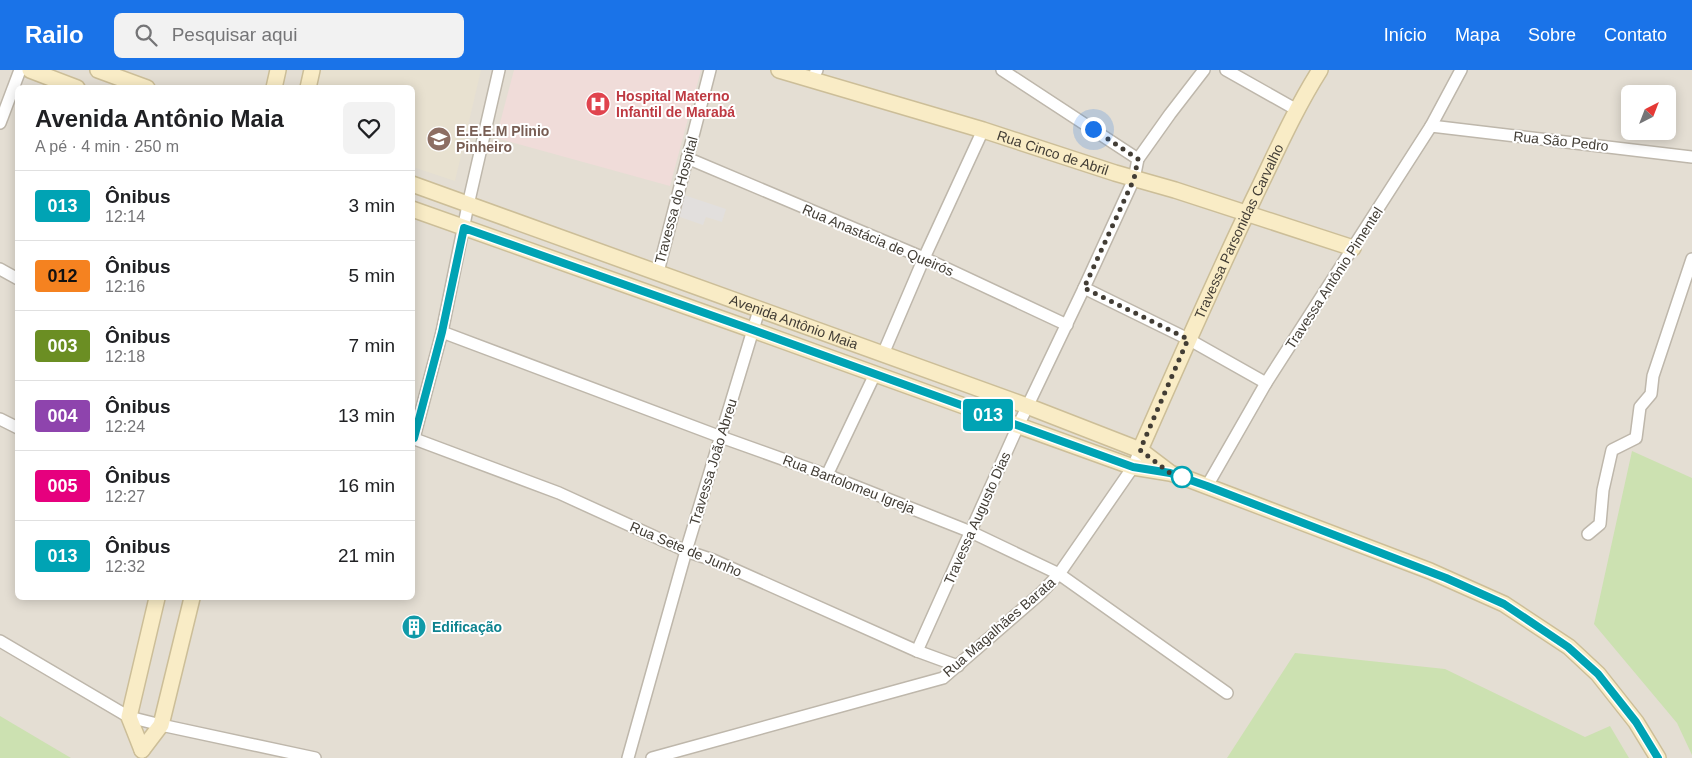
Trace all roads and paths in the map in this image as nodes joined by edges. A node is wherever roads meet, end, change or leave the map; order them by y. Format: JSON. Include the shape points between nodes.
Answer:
{"nodes":[{"id":1,"x":20,"y":70,"type":"edge"},
{"id":2,"x":30,"y":70,"type":"edge"},
{"id":3,"x":98,"y":70,"type":"edge"},
{"id":4,"x":278,"y":70,"type":"edge"},
{"id":5,"x":312,"y":70,"type":"edge"},
{"id":6,"x":499,"y":70,"type":"edge"},
{"id":7,"x":710,"y":70,"type":"edge"},
{"id":8,"x":779,"y":70,"type":"edge"},
{"id":9,"x":1002,"y":70,"type":"edge"},
{"id":10,"x":1204,"y":70,"type":"edge"},
{"id":11,"x":1226,"y":70,"type":"edge"},
{"id":12,"x":1320,"y":70,"type":"edge"},
{"id":13,"x":1461,"y":70,"type":"edge"},
{"id":14,"x":814,"y":75,"type":"edge"},
{"id":15,"x":69,"y":85,"type":"edge"},
{"id":16,"x":139,"y":85,"type":"edge"},
{"id":17,"x":275,"y":85,"type":"edge"},
{"id":18,"x":309,"y":85,"type":"edge"},
{"id":19,"x":1297,"y":110,"type":"junction"},
{"id":20,"x":0,"y":123,"type":"edge"},
{"id":21,"x":1431,"y":126,"type":"junction"},
{"id":22,"x":983,"y":130,"type":"junction"},
{"id":23,"x":1692,"y":156,"type":"edge"},
{"id":24,"x":687,"y":158,"type":"junction"},
{"id":25,"x":1138,"y":159,"type":"junction"},
{"id":26,"x":1134,"y":179,"type":"junction"},
{"id":27,"x":415,"y":185,"type":"edge"},
{"id":28,"x":468,"y":205,"type":"junction"},
{"id":29,"x":415,"y":210,"type":"edge"},
{"id":30,"x":1247,"y":213,"type":"junction"},
{"id":31,"x":464,"y":228,"type":"junction"},
{"id":32,"x":1353,"y":248,"type":"junction"},
{"id":33,"x":924,"y":258,"type":"junction"},
{"id":34,"x":1692,"y":259,"type":"edge"},
{"id":35,"x":0,"y":269,"type":"edge"},
{"id":36,"x":658,"y":272,"type":"junction"},
{"id":37,"x":15,"y":277,"type":"edge"},
{"id":38,"x":1084,"y":288,"type":"junction"},
{"id":39,"x":759,"y":310,"type":"junction"},
{"id":40,"x":1067,"y":325,"type":"junction"},
{"id":41,"x":753,"y":330,"type":"junction"},
{"id":42,"x":442,"y":332,"type":"junction"},
{"id":43,"x":1188,"y":339,"type":"junction"},
{"id":44,"x":883,"y":354,"type":"junction"},
{"id":45,"x":875,"y":374,"type":"junction"},
{"id":46,"x":1266,"y":383,"type":"junction"},
{"id":47,"x":1027,"y":406,"type":"junction"},
{"id":48,"x":0,"y":419,"type":"edge"},
{"id":49,"x":15,"y":426,"type":"edge"},
{"id":50,"x":1018,"y":426,"type":"junction"},
{"id":51,"x":415,"y":431,"type":"edge"},
{"id":52,"x":721,"y":437,"type":"junction"},
{"id":53,"x":415,"y":439,"type":"edge"},
{"id":54,"x":1140,"y":450,"type":"junction"},
{"id":55,"x":1133,"y":467,"type":"junction"},
{"id":56,"x":1170,"y":473,"type":"junction"},
{"id":57,"x":827,"y":475,"type":"junction"},
{"id":58,"x":1207,"y":486,"type":"junction"},
{"id":59,"x":971,"y":532,"type":"junction"},
{"id":60,"x":1588,"y":534,"type":"dead end"},
{"id":61,"x":686,"y":551,"type":"junction"},
{"id":62,"x":1059,"y":574,"type":"junction"},
{"id":63,"x":157,"y":600,"type":"edge"},
{"id":64,"x":192,"y":600,"type":"edge"},
{"id":65,"x":0,"y":641,"type":"edge"},
{"id":66,"x":917,"y":651,"type":"junction"},
{"id":67,"x":958,"y":666,"type":"junction"},
{"id":68,"x":1227,"y":692,"type":"dead end"},
{"id":69,"x":129,"y":717,"type":"junction"},
{"id":70,"x":161,"y":725,"type":"junction"},
{"id":71,"x":141,"y":754,"type":"edge"},
{"id":72,"x":315,"y":758,"type":"edge"},
{"id":73,"x":628,"y":758,"type":"edge"},
{"id":74,"x":652,"y":758,"type":"edge"},
{"id":75,"x":1658,"y":758,"type":"edge"}],
"edges":[{"from":1,"to":20,"type":"street"},
{"from":2,"to":15,"type":"main road"},
{"from":3,"to":16,"type":"main road"},
{"from":4,"to":17,"type":"main road"},
{"from":5,"to":18,"type":"main road"},
{"from":6,"to":28,"type":"street"},
{"from":7,"to":24,"type":"street","name":"Travessa do Hospital"},
{"from":8,"to":14,"type":"main road","name":"Rua Cinco de Abril"},
{"from":9,"to":25,"type":"street"},
{"from":10,"to":25,"type":"street","name":"Travessa Augusto Dias"},
{"from":11,"to":19,"type":"street"},
{"from":12,"to":19,"type":"main road","name":"Travessa Parsonidas Carvalho"},
{"from":13,"to":21,"type":"street","name":"Travessa Antônio Pimentel"},
{"from":14,"to":22,"type":"main road","name":"Rua Cinco de Abril"},
{"from":19,"to":30,"type":"main road","name":"Travessa Parsonidas Carvalho"},
{"from":21,"to":23,"type":"street","name":"Rua São Pedro"},
{"from":21,"to":32,"type":"street","name":"Travessa Antônio Pimentel"},
{"from":22,"to":26,"type":"main road","name":"Rua Cinco de Abril"},
{"from":22,"to":33,"type":"street"},
{"from":24,"to":33,"type":"street","name":"Rua Anastácia de Queirós"},
{"from":24,"to":36,"type":"street","name":"Travessa do Hospital"},
{"from":25,"to":26,"type":"street","name":"Travessa Augusto Dias"},
{"from":26,"to":30,"type":"main road","name":"Rua Cinco de Abril"},
{"from":26,"to":38,"type":"street","name":"Travessa Augusto Dias"},
{"from":27,"to":28,"type":"main road","name":"Avenida Antônio Maia"},
{"from":28,"to":31,"type":"street"},
{"from":28,"to":36,"type":"main road","name":"Avenida Antônio Maia"},
{"from":29,"to":31,"type":"main road","name":"Avenida Antônio Maia"},
{"from":30,"to":32,"type":"main road","name":"Rua Cinco de Abril"},
{"from":30,"to":43,"type":"main road","name":"Travessa Parsonidas Carvalho"},
{"from":31,"to":41,"type":"main road","name":"Avenida Antônio Maia"},
{"from":31,"to":42,"type":"street"},
{"from":32,"to":46,"type":"street","name":"Travessa Antônio Pimentel"},
{"from":33,"to":40,"type":"street","name":"Rua Anastácia de Queirós"},
{"from":33,"to":44,"type":"street"},
{"from":34,"to":60,"type":"street","via":[[1653,376],[1651,394],[1640,407],[1636,438],[1612,450],[1600,524]]},
{"from":35,"to":37,"type":"street"},
{"from":36,"to":39,"type":"main road","name":"Avenida Antônio Maia"},
{"from":38,"to":40,"type":"street","name":"Travessa Augusto Dias"},
{"from":38,"to":43,"type":"street"},
{"from":39,"to":41,"type":"street","name":"Travessa João Abreu"},
{"from":39,"to":44,"type":"main road","name":"Avenida Antônio Maia"},
{"from":40,"to":47,"type":"street","name":"Travessa Augusto Dias"},
{"from":41,"to":45,"type":"main road","name":"Avenida Antônio Maia"},
{"from":41,"to":52,"type":"street","name":"Travessa João Abreu"},
{"from":42,"to":51,"type":"street"},
{"from":42,"to":52,"type":"street","name":"Rua Bartolomeu Igreja"},
{"from":43,"to":46,"type":"street"},
{"from":43,"to":54,"type":"main road","name":"Travessa Parsonidas Carvalho"},
{"from":44,"to":47,"type":"main road","name":"Avenida Antônio Maia"},
{"from":45,"to":50,"type":"main road","name":"Avenida Antônio Maia"},
{"from":45,"to":57,"type":"street"},
{"from":46,"to":58,"type":"street","name":"Travessa Antônio Pimentel"},
{"from":47,"to":50,"type":"street","name":"Travessa Augusto Dias"},
{"from":47,"to":54,"type":"main road","name":"Avenida Antônio Maia"},
{"from":48,"to":49,"type":"street"},
{"from":50,"to":55,"type":"main road","name":"Avenida Antônio Maia"},
{"from":50,"to":59,"type":"street","name":"Travessa Augusto Dias"},
{"from":52,"to":57,"type":"street","name":"Rua Bartolomeu Igreja"},
{"from":52,"to":61,"type":"street","name":"Travessa João Abreu"},
{"from":53,"to":61,"type":"street","name":"Rua Sete de Junho","via":[[560,493]]},
{"from":54,"to":55,"type":"street","name":"Rua Magalhães Barata"},
{"from":54,"to":56,"type":"main road","name":"Avenida Antônio Maia"},
{"from":55,"to":56,"type":"main road","name":"Avenida Antônio Maia"},
{"from":55,"to":62,"type":"street","name":"Rua Magalhães Barata"},
{"from":56,"to":58,"type":"main road","name":"Avenida Antônio Maia"},
{"from":57,"to":59,"type":"street","name":"Rua Bartolomeu Igreja"},
{"from":58,"to":75,"type":"main road","name":"Avenida Antônio Maia","via":[[1446,578],[1504,604],[1568,647],[1598,674],[1636,722]]},
{"from":59,"to":62,"type":"street","name":"Rua Bartolomeu Igreja"},
{"from":59,"to":66,"type":"street","name":"Travessa Augusto Dias"},
{"from":61,"to":66,"type":"street","name":"Rua Sete de Junho"},
{"from":61,"to":73,"type":"street","name":"Travessa João Abreu"},
{"from":62,"to":67,"type":"street","name":"Rua Magalhães Barata"},
{"from":62,"to":68,"type":"street","name":"Rua Bartolomeu Igreja"},
{"from":63,"to":69,"type":"main road"},
{"from":64,"to":70,"type":"main road"},
{"from":65,"to":69,"type":"street"},
{"from":66,"to":67,"type":"street","name":"Rua Sete de Junho"},
{"from":67,"to":74,"type":"street","name":"Rua Magalhães Barata","via":[[943,678]]},
{"from":69,"to":70,"type":"street"},
{"from":69,"to":71,"type":"main road"},
{"from":70,"to":71,"type":"main road"},
{"from":70,"to":72,"type":"street"}]}
